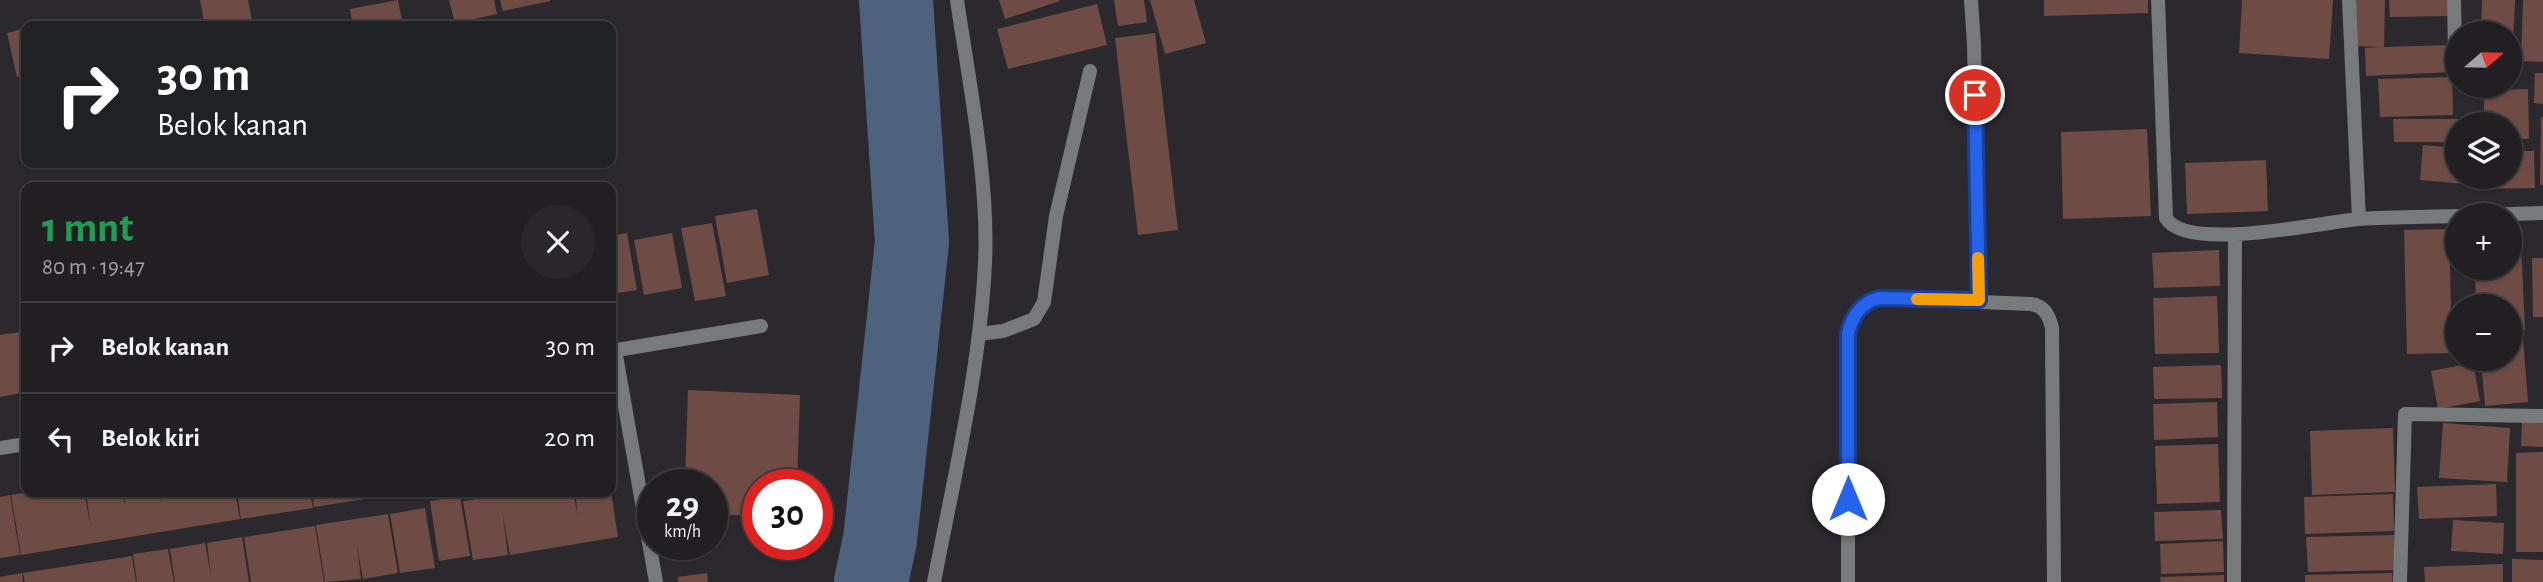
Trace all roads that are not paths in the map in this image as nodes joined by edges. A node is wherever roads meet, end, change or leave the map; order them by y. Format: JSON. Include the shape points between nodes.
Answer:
{"nodes":[{"id":1,"x":957,"y":0,"type":"edge"},
{"id":2,"x":1970,"y":0,"type":"edge"},
{"id":3,"x":2158,"y":0,"type":"edge"},
{"id":4,"x":2349,"y":0,"type":"edge"},
{"id":5,"x":2454,"y":0,"type":"edge"},
{"id":6,"x":2454,"y":21,"type":"edge"},
{"id":7,"x":1090,"y":71,"type":"dead end"},
{"id":8,"x":2543,"y":213,"type":"edge"},
{"id":9,"x":2522,"y":214,"type":"edge"},
{"id":10,"x":2445,"y":216,"type":"edge"},
{"id":11,"x":2359,"y":219,"type":"junction"},
{"id":12,"x":2235,"y":235,"type":"junction"},
{"id":13,"x":1979,"y":300,"type":"junction"},
{"id":14,"x":761,"y":326,"type":"dead end"},
{"id":15,"x":979,"y":334,"type":"junction"},
{"id":16,"x":616,"y":350,"type":"edge"},
{"id":17,"x":616,"y":368,"type":"edge"},
{"id":18,"x":2543,"y":416,"type":"edge"},
{"id":19,"x":21,"y":445,"type":"edge"},
{"id":20,"x":0,"y":448,"type":"edge"},
{"id":21,"x":654,"y":582,"type":"edge"},
{"id":22,"x":934,"y":582,"type":"edge"},
{"id":23,"x":1848,"y":582,"type":"edge"},
{"id":24,"x":2054,"y":582,"type":"edge"},
{"id":25,"x":2234,"y":582,"type":"edge"},
{"id":26,"x":2400,"y":582,"type":"edge"}],
"edges":[{"from":1,"to":15,"type":"street","via":[[984,205]]},
{"from":2,"to":13,"type":"street"},
{"from":3,"to":12,"type":"street","via":[[2166,218],[2172,227],[2186,232]]},
{"from":4,"to":11,"type":"street"},
{"from":5,"to":6,"type":"street"},
{"from":7,"to":15,"type":"street","via":[[1056,216],[1044,302],[1034,319]]},
{"from":8,"to":9,"type":"street"},
{"from":10,"to":11,"type":"street"},
{"from":11,"to":12,"type":"street"},
{"from":12,"to":25,"type":"street"},
{"from":13,"to":23,"type":"street","via":[[1879,298],[1869,301],[1851,321]]},
{"from":13,"to":24,"type":"street","via":[[2037,305],[2050,320]]},
{"from":14,"to":16,"type":"street"},
{"from":15,"to":22,"type":"street"},
{"from":17,"to":21,"type":"street"},
{"from":18,"to":26,"type":"street","via":[[2405,414]]},
{"from":19,"to":20,"type":"street"}]}
